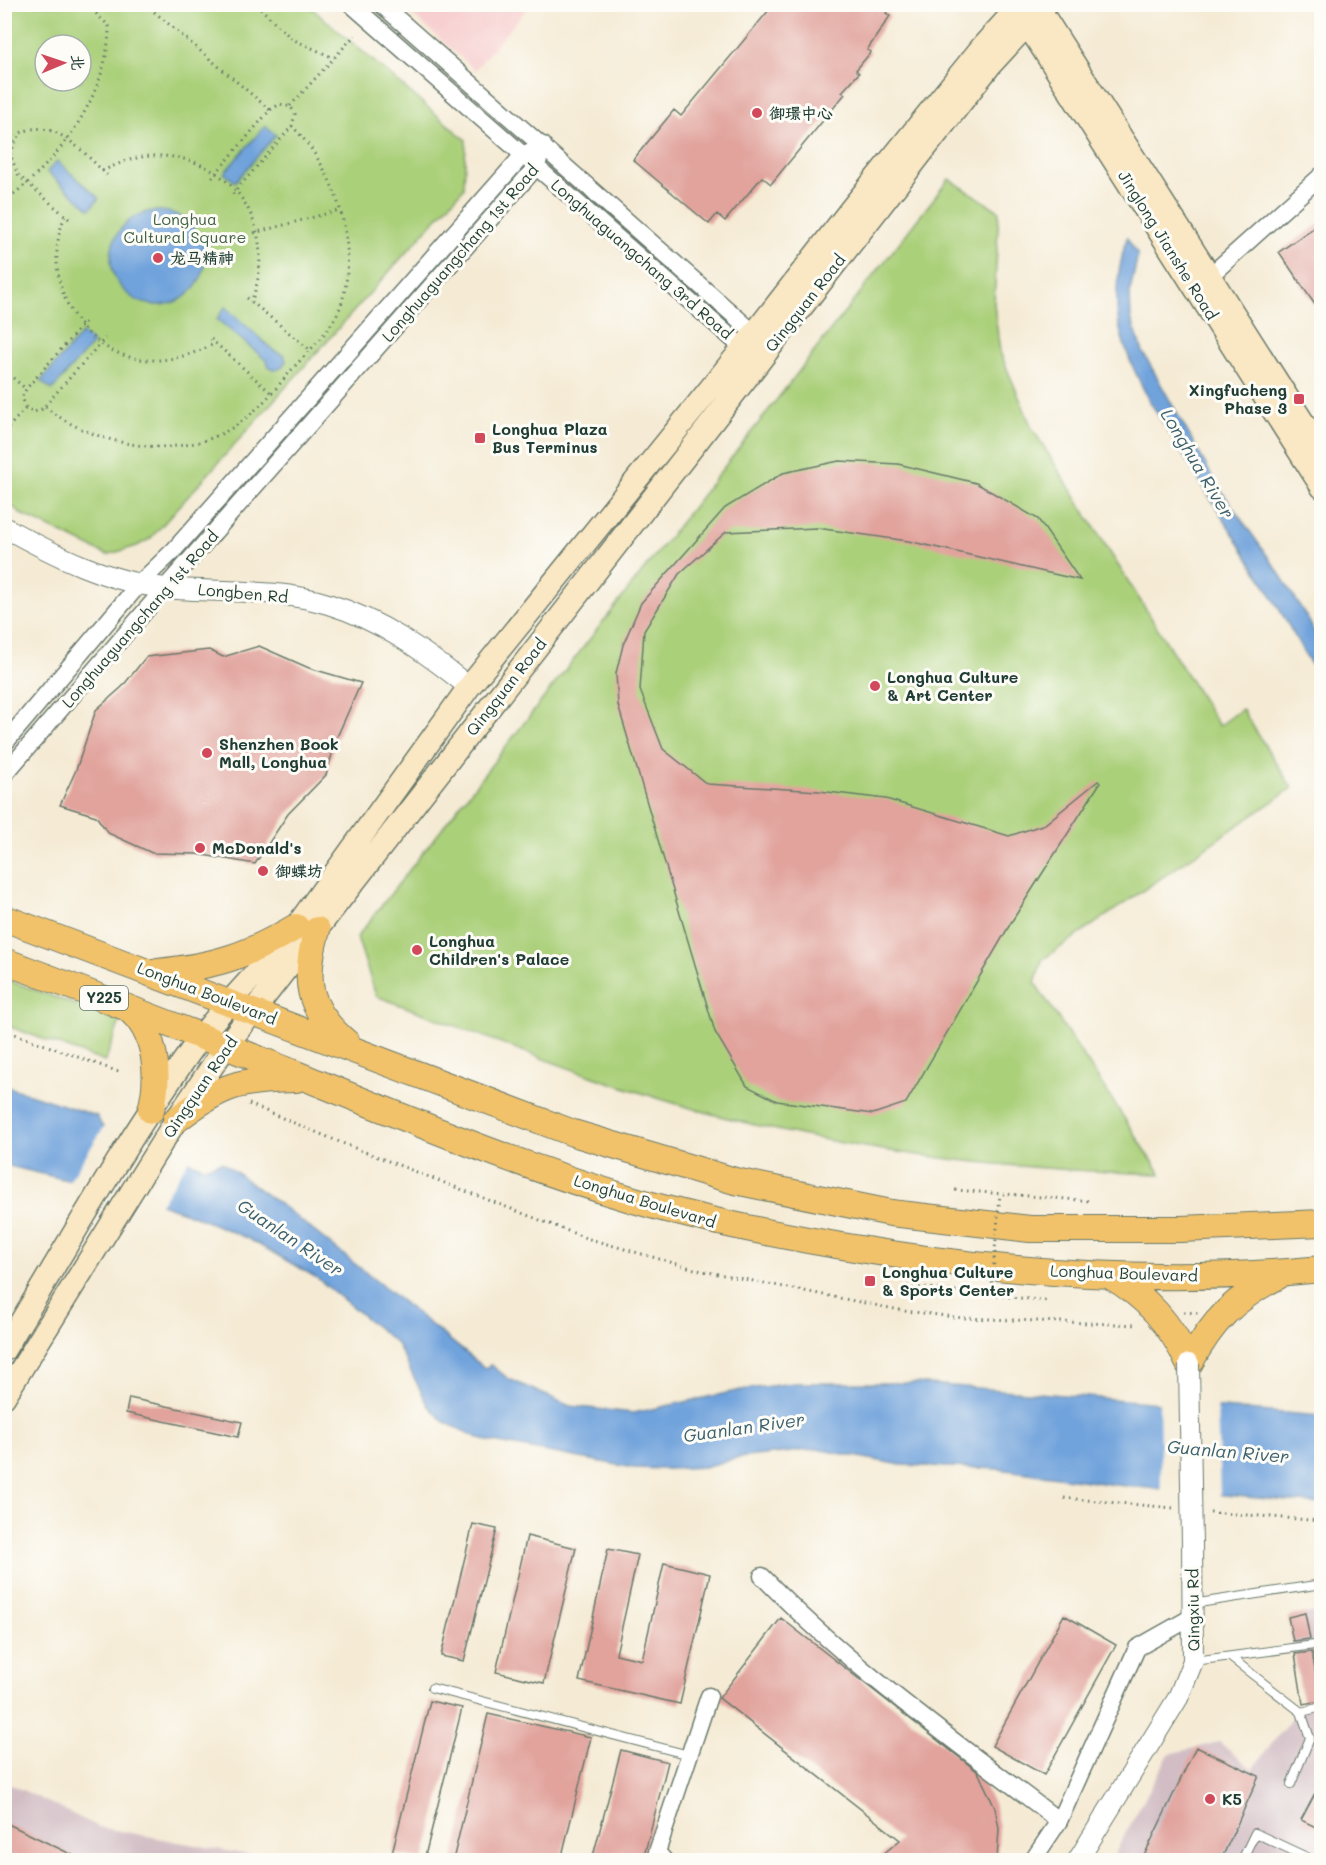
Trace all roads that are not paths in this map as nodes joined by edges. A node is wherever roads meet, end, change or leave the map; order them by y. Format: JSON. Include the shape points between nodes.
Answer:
{"nodes":[{"id":1,"x":351,"y":4,"type":"edge"},
{"id":2,"x":381,"y":4,"type":"edge"},
{"id":3,"x":1029,"y":9,"type":"edge"},
{"id":4,"x":543,"y":146,"type":"junction"},
{"id":5,"x":523,"y":155,"type":"junction"},
{"id":6,"x":537,"y":166,"type":"junction"},
{"id":7,"x":1322,"y":175,"type":"edge"},
{"id":8,"x":1202,"y":283,"type":"junction"},
{"id":9,"x":749,"y":341,"type":"junction"},
{"id":10,"x":1322,"y":452,"type":"edge"},
{"id":11,"x":1322,"y":487,"type":"edge"},
{"id":12,"x":4,"y":527,"type":"edge"},
{"id":13,"x":140,"y":584,"type":"junction"},
{"id":14,"x":165,"y":588,"type":"junction"},
{"id":15,"x":469,"y":687,"type":"junction"},
{"id":16,"x":4,"y":744,"type":"edge"},
{"id":17,"x":4,"y":775,"type":"edge"},
{"id":18,"x":4,"y":907,"type":"edge"},
{"id":19,"x":4,"y":918,"type":"edge"},
{"id":20,"x":33,"y":928,"type":"junction"},
{"id":21,"x":306,"y":928,"type":"junction"},
{"id":22,"x":4,"y":962,"type":"edge"},
{"id":23,"x":151,"y":972,"type":"junction"},
{"id":24,"x":231,"y":1002,"type":"junction"},
{"id":25,"x":125,"y":1006,"type":"junction"},
{"id":26,"x":255,"y":1012,"type":"junction"},
{"id":27,"x":202,"y":1036,"type":"junction"},
{"id":28,"x":226,"y":1046,"type":"junction"},
{"id":29,"x":357,"y":1051,"type":"junction"},
{"id":30,"x":307,"y":1078,"type":"junction"},
{"id":31,"x":151,"y":1110,"type":"junction"},
{"id":32,"x":176,"y":1120,"type":"junction"},
{"id":33,"x":1322,"y":1223,"type":"edge"},
{"id":34,"x":1322,"y":1269,"type":"edge"},
{"id":35,"x":1284,"y":1273,"type":"junction"},
{"id":36,"x":1107,"y":1274,"type":"junction"},
{"id":37,"x":4,"y":1350,"type":"edge"},
{"id":38,"x":1189,"y":1364,"type":"junction"},
{"id":39,"x":4,"y":1397,"type":"edge"},
{"id":40,"x":762,"y":1576,"type":"dead end"},
{"id":41,"x":1322,"y":1584,"type":"edge"},
{"id":42,"x":1192,"y":1611,"type":"junction"},
{"id":43,"x":1322,"y":1644,"type":"edge"},
{"id":44,"x":1230,"y":1657,"type":"junction"},
{"id":45,"x":1193,"y":1661,"type":"junction"},
{"id":46,"x":432,"y":1688,"type":"dead end"},
{"id":47,"x":709,"y":1696,"type":"dead end"},
{"id":48,"x":1322,"y":1707,"type":"edge"},
{"id":49,"x":1301,"y":1712,"type":"junction"},
{"id":50,"x":689,"y":1755,"type":"junction"},
{"id":51,"x":1291,"y":1784,"type":"dead end"},
{"id":52,"x":1059,"y":1821,"type":"junction"},
{"id":53,"x":664,"y":1860,"type":"edge"},
{"id":54,"x":1033,"y":1860,"type":"edge"},
{"id":55,"x":1078,"y":1860,"type":"edge"},
{"id":56,"x":1242,"y":1860,"type":"edge"},
{"id":57,"x":1313,"y":1860,"type":"edge"}],
"edges":[{"from":1,"to":5,"type":"street","name":"Longhuaguangchang 3rd Road"},
{"from":2,"to":4,"type":"street","name":"Longhuaguangchang 3rd Road"},
{"from":3,"to":8,"type":"main road","name":"Jinglong Jianshe Road"},
{"from":3,"to":9,"type":"main road","name":"Qingquan Road","via":[[982,47]]},
{"from":3,"to":21,"type":"main road","name":"Qingquan Road","via":[[991,64]]},
{"from":4,"to":5,"type":"street","name":"Longhuaguangchang 1st Road"},
{"from":4,"to":6,"type":"street","name":"Longhuaguangchang 1st Road"},
{"from":4,"to":9,"type":"street","name":"Longhuaguangchang 3rd Road"},
{"from":5,"to":6,"type":"street","name":"Longhuaguangchang 3rd Road"},
{"from":5,"to":13,"type":"street","name":"Longhuaguangchang 1st Road"},
{"from":6,"to":9,"type":"street","name":"Longhuaguangchang 3rd Road"},
{"from":6,"to":14,"type":"street","name":"Longhuaguangchang 1st Road"},
{"from":7,"to":8,"type":"street"},
{"from":8,"to":10,"type":"main road","name":"Jinglong Jianshe Road"},
{"from":8,"to":11,"type":"main road","name":"Jinglong Jianshe Road"},
{"from":9,"to":15,"type":"main road","name":"Qingquan Road"},
{"from":12,"to":13,"type":"street","name":"Longben Rd","via":[[99,573]]},
{"from":13,"to":14,"type":"street","name":"Longben Rd"},
{"from":13,"to":16,"type":"street","name":"Longhuaguangchang 1st Road"},
{"from":14,"to":15,"type":"street","name":"Longben Rd","via":[[286,596],[327,603],[386,629]]},
{"from":14,"to":17,"type":"street","name":"Longhuaguangchang 1st Road"},
{"from":15,"to":21,"type":"main road","name":"Qingquan Road"},
{"from":18,"to":20,"type":"main road"},
{"from":19,"to":20,"type":"main road","name":"Longhua Boulevard","number":"Y225"},
{"from":20,"to":23,"type":"main road","name":"Longhua Boulevard","number":"Y225"},
{"from":21,"to":23,"type":"main road","via":[[219,963]]},
{"from":21,"to":24,"type":"main road","name":"Qingquan Road"},
{"from":21,"to":26,"type":"main road","name":"Qingquan Road"},
{"from":21,"to":29,"type":"main road","via":[[310,994],[336,1034]]},
{"from":22,"to":25,"type":"main road","name":"Longhua Boulevard","number":"Y225"},
{"from":23,"to":24,"type":"main road","name":"Longhua Boulevard","number":"Y225"},
{"from":24,"to":26,"type":"main road","name":"Longhua Boulevard","number":"Y225"},
{"from":24,"to":27,"type":"main road","name":"Qingquan Road"},
{"from":25,"to":27,"type":"main road","name":"Longhua Boulevard","number":"Y225"},
{"from":25,"to":31,"type":"main road","via":[[138,1016],[153,1050]]},
{"from":26,"to":28,"type":"main road","name":"Qingquan Road"},
{"from":26,"to":29,"type":"main road","name":"Longhua Boulevard"},
{"from":27,"to":28,"type":"main road","name":"Longhua Boulevard","number":"Y225"},
{"from":27,"to":31,"type":"main road","name":"Qingquan Road"},
{"from":28,"to":30,"type":"main road","name":"Longhua Boulevard"},
{"from":28,"to":32,"type":"main road","name":"Qingquan Road"},
{"from":29,"to":33,"type":"main road","name":"Longhua Boulevard","via":[[573,1133],[649,1157],[735,1181],[891,1213],[966,1223],[1075,1230]]},
{"from":30,"to":32,"type":"main road","via":[[233,1084],[206,1096]]},
{"from":30,"to":36,"type":"main road","name":"Longhua Boulevard","via":[[559,1175],[718,1224],[975,1266]]},
{"from":31,"to":37,"type":"main road","name":"Qingquan Road"},
{"from":32,"to":39,"type":"main road","name":"Qingquan Road"},
{"from":34,"to":35,"type":"main road","name":"Longhua Boulevard"},
{"from":35,"to":36,"type":"main road","name":"Longhua Boulevard"},
{"from":35,"to":38,"type":"main road","via":[[1230,1306],[1216,1320]]},
{"from":36,"to":38,"type":"main road","via":[[1155,1308],[1175,1335]]},
{"from":38,"to":42,"type":"street","name":"Qingxiu Rd","bridge":true},
{"from":40,"to":52,"type":"street","via":[[790,1606],[881,1683]]},
{"from":41,"to":42,"type":"lane"},
{"from":42,"to":45,"type":"street","name":"Qingxiu Rd"},
{"from":42,"to":52,"type":"street","via":[[1137,1648]]},
{"from":43,"to":44,"type":"lane"},
{"from":44,"to":45,"type":"lane"},
{"from":44,"to":49,"type":"lane"},
{"from":45,"to":55,"type":"street","name":"Qingxiu Rd","via":[[1178,1698]]},
{"from":46,"to":50,"type":"lane"},
{"from":47,"to":50,"type":"street"},
{"from":48,"to":49,"type":"lane"},
{"from":49,"to":51,"type":"lane","via":[[1310,1738]]},
{"from":50,"to":53,"type":"street","via":[[657,1852]]},
{"from":52,"to":54,"type":"street"},
{"from":56,"to":57,"type":"lane","via":[[1255,1833]]}]}
